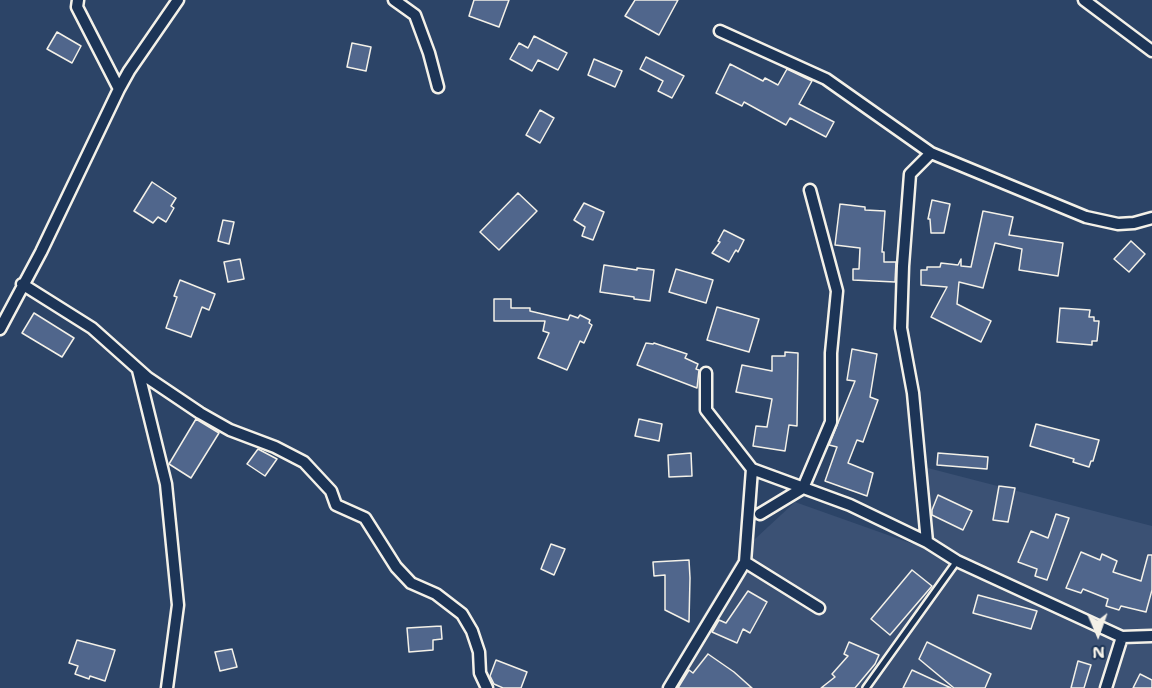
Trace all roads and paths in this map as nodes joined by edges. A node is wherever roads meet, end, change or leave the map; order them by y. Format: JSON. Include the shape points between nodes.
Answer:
{"nodes":[{"id":1,"x":78,"y":0,"type":"edge"},
{"id":2,"x":178,"y":0,"type":"edge"},
{"id":3,"x":394,"y":0,"type":"edge"},
{"id":4,"x":1084,"y":0,"type":"edge"},
{"id":5,"x":720,"y":31,"type":"dead end"},
{"id":6,"x":1152,"y":51,"type":"edge"},
{"id":7,"x":438,"y":87,"type":"dead end"},
{"id":8,"x":119,"y":89,"type":"junction"},
{"id":9,"x":931,"y":153,"type":"junction"},
{"id":10,"x":810,"y":190,"type":"dead end"},
{"id":11,"x":1152,"y":218,"type":"edge"},
{"id":12,"x":22,"y":284,"type":"junction"},
{"id":13,"x":0,"y":329,"type":"edge"},
{"id":14,"x":138,"y":370,"type":"junction"},
{"id":15,"x":706,"y":373,"type":"dead end"},
{"id":16,"x":752,"y":469,"type":"junction"},
{"id":17,"x":803,"y":488,"type":"junction"},
{"id":18,"x":760,"y":514,"type":"dead end"},
{"id":19,"x":927,"y":542,"type":"junction"},
{"id":20,"x":957,"y":561,"type":"junction"},
{"id":21,"x":745,"y":562,"type":"junction"},
{"id":22,"x":819,"y":608,"type":"dead end"},
{"id":23,"x":1152,"y":636,"type":"edge"},
{"id":24,"x":1122,"y":637,"type":"junction"},
{"id":25,"x":167,"y":688,"type":"edge"},
{"id":26,"x":487,"y":688,"type":"edge"},
{"id":27,"x":669,"y":688,"type":"edge"},
{"id":28,"x":866,"y":688,"type":"edge"},
{"id":29,"x":1106,"y":688,"type":"edge"}],
"edges":[{"from":1,"to":8,"type":"street","via":[[76,7]]},
{"from":2,"to":8,"type":"street"},
{"from":3,"to":7,"type":"street","via":[[415,15]]},
{"from":4,"to":6,"type":"street"},
{"from":5,"to":9,"type":"street","via":[[826,79]]},
{"from":8,"to":12,"type":"street"},
{"from":9,"to":11,"type":"street","via":[[1086,217],[1118,224]]},
{"from":9,"to":19,"type":"street","via":[[910,174],[901,328],[913,393]]},
{"from":10,"to":17,"type":"street","via":[[837,302],[831,352],[831,422]]},
{"from":12,"to":13,"type":"street"},
{"from":12,"to":14,"type":"street","via":[[92,328]]},
{"from":14,"to":25,"type":"street","via":[[166,484],[178,604]]},
{"from":14,"to":26,"type":"street","via":[[200,414],[304,462],[331,491],[336,505],[365,518],[396,567],[411,583],[436,594],[462,614],[472,631]]},
{"from":15,"to":16,"type":"street","via":[[706,410]]},
{"from":16,"to":17,"type":"street"},
{"from":16,"to":21,"type":"street"},
{"from":17,"to":18,"type":"street"},
{"from":17,"to":19,"type":"street","via":[[850,505]]},
{"from":19,"to":20,"type":"street"},
{"from":20,"to":24,"type":"street"},
{"from":20,"to":28,"type":"lane"},
{"from":21,"to":22,"type":"street"},
{"from":21,"to":27,"type":"street"},
{"from":23,"to":24,"type":"street"},
{"from":24,"to":29,"type":"street"}]}
